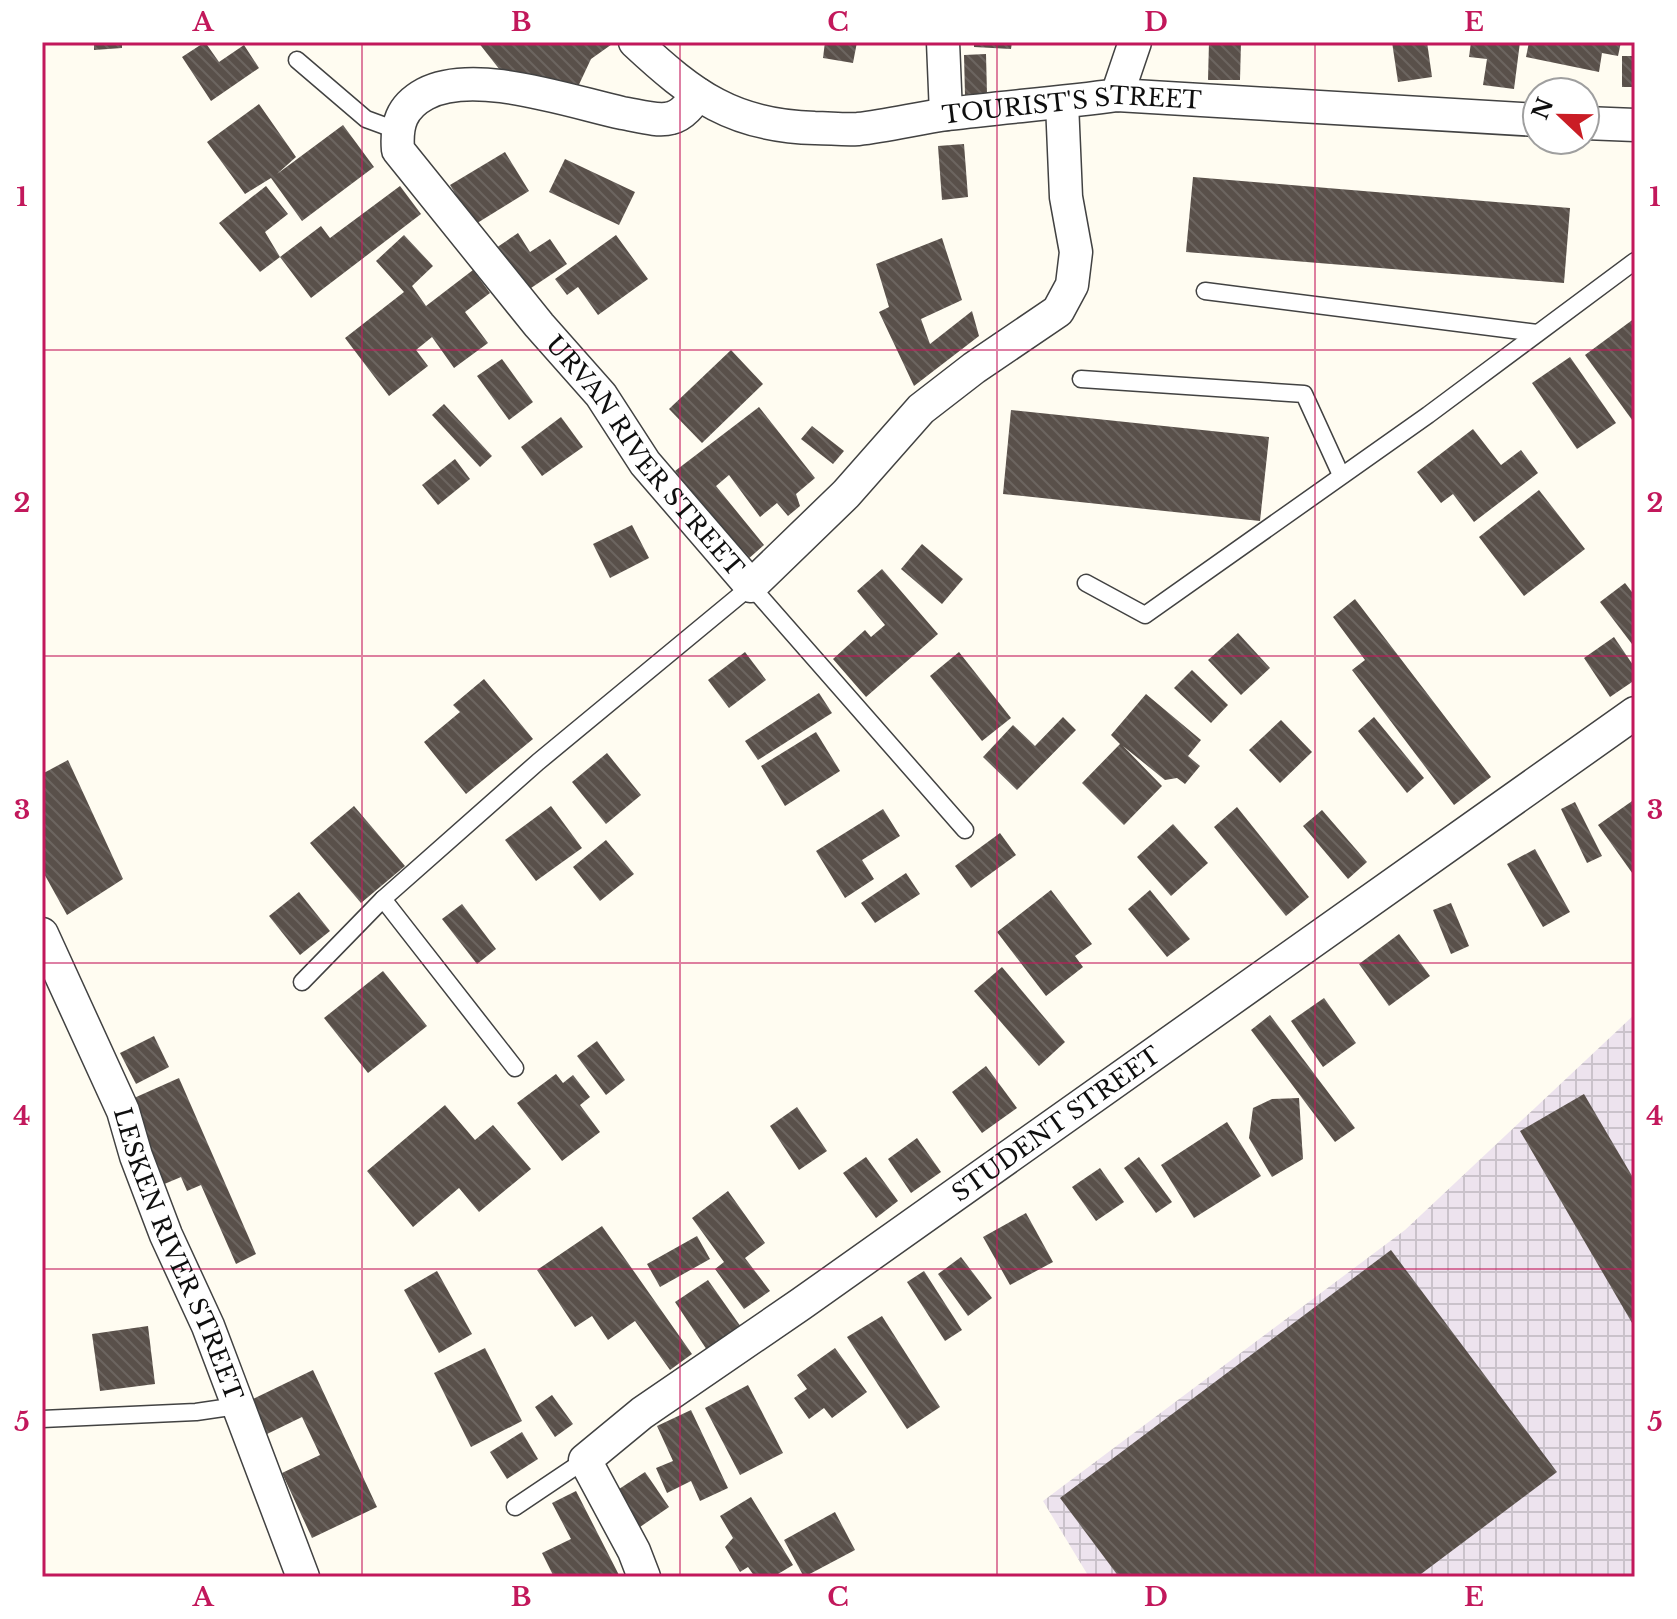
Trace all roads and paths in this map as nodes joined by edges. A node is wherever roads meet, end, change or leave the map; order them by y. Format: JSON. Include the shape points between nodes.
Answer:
{"nodes":[{"id":1,"x":635,"y":42,"type":"edge"},
{"id":2,"x":943,"y":42,"type":"edge"},
{"id":3,"x":1135,"y":42,"type":"edge"},
{"id":4,"x":297,"y":60,"type":"dead end"},
{"id":5,"x":698,"y":94,"type":"junction"},
{"id":6,"x":1117,"y":95,"type":"junction"},
{"id":7,"x":1062,"y":103,"type":"junction"},
{"id":8,"x":946,"y":114,"type":"junction"},
{"id":9,"x":1521,"y":119,"type":"edge"},
{"id":10,"x":1601,"y":124,"type":"edge"},
{"id":11,"x":1635,"y":125,"type":"edge"},
{"id":12,"x":396,"y":130,"type":"junction"},
{"id":13,"x":1635,"y":261,"type":"edge"},
{"id":14,"x":1205,"y":291,"type":"dead end"},
{"id":15,"x":1537,"y":333,"type":"junction"},
{"id":16,"x":1081,"y":379,"type":"dead end"},
{"id":17,"x":1341,"y":475,"type":"junction"},
{"id":18,"x":1086,"y":583,"type":"dead end"},
{"id":19,"x":751,"y":586,"type":"junction"},
{"id":20,"x":1635,"y":713,"type":"edge"},
{"id":21,"x":965,"y":830,"type":"dead end"},
{"id":22,"x":383,"y":899,"type":"junction"},
{"id":23,"x":42,"y":934,"type":"edge"},
{"id":24,"x":302,"y":982,"type":"dead end"},
{"id":25,"x":515,"y":1068,"type":"dead end"},
{"id":26,"x":237,"y":1406,"type":"junction"},
{"id":27,"x":42,"y":1419,"type":"edge"},
{"id":28,"x":585,"y":1460,"type":"junction"},
{"id":29,"x":515,"y":1507,"type":"dead end"},
{"id":30,"x":303,"y":1577,"type":"edge"},
{"id":31,"x":644,"y":1577,"type":"edge"}],
"edges":[{"from":1,"to":5,"type":"street","name":"TOURIST'S STREET"},
{"from":2,"to":8,"type":"street"},
{"from":3,"to":6,"type":"street"},
{"from":4,"to":12,"type":"lane","via":[[366,119]]},
{"from":5,"to":8,"type":"street","name":"TOURIST'S STREET","via":[[737,116],[799,128],[857,129]]},
{"from":5,"to":12,"type":"street","via":[[670,119],[469,82],[443,85],[407,106]]},
{"from":6,"to":7,"type":"street","name":"TOURIST'S STREET"},
{"from":6,"to":9,"type":"street","name":"TOURIST'S STREET"},
{"from":7,"to":8,"type":"street","name":"TOURIST'S STREET"},
{"from":7,"to":19,"type":"street","name":"URVAN RIVER STREET","via":[[1066,197],[1076,252],[1072,285],[1058,311],[921,409],[846,494]]},
{"from":10,"to":11,"type":"street"},
{"from":12,"to":19,"type":"street","name":"URVAN RIVER STREET","via":[[398,150],[601,395],[645,463]]},
{"from":13,"to":15,"type":"lane"},
{"from":14,"to":15,"type":"lane"},
{"from":15,"to":17,"type":"lane"},
{"from":16,"to":17,"type":"lane","via":[[1304,394]]},
{"from":17,"to":18,"type":"lane","via":[[1145,615]]},
{"from":19,"to":21,"type":"lane"},
{"from":19,"to":22,"type":"lane"},
{"from":20,"to":28,"type":"street","name":"STUDENT STREET","via":[[642,1413]]},
{"from":22,"to":24,"type":"lane"},
{"from":22,"to":25,"type":"lane"},
{"from":23,"to":26,"type":"street","name":"LESKEN RIVER STREET","via":[[123,1111],[156,1209]]},
{"from":26,"to":27,"type":"lane"},
{"from":26,"to":30,"type":"street","name":"LESKEN RIVER STREET"},
{"from":28,"to":29,"type":"lane"},
{"from":28,"to":31,"type":"street"}]}
